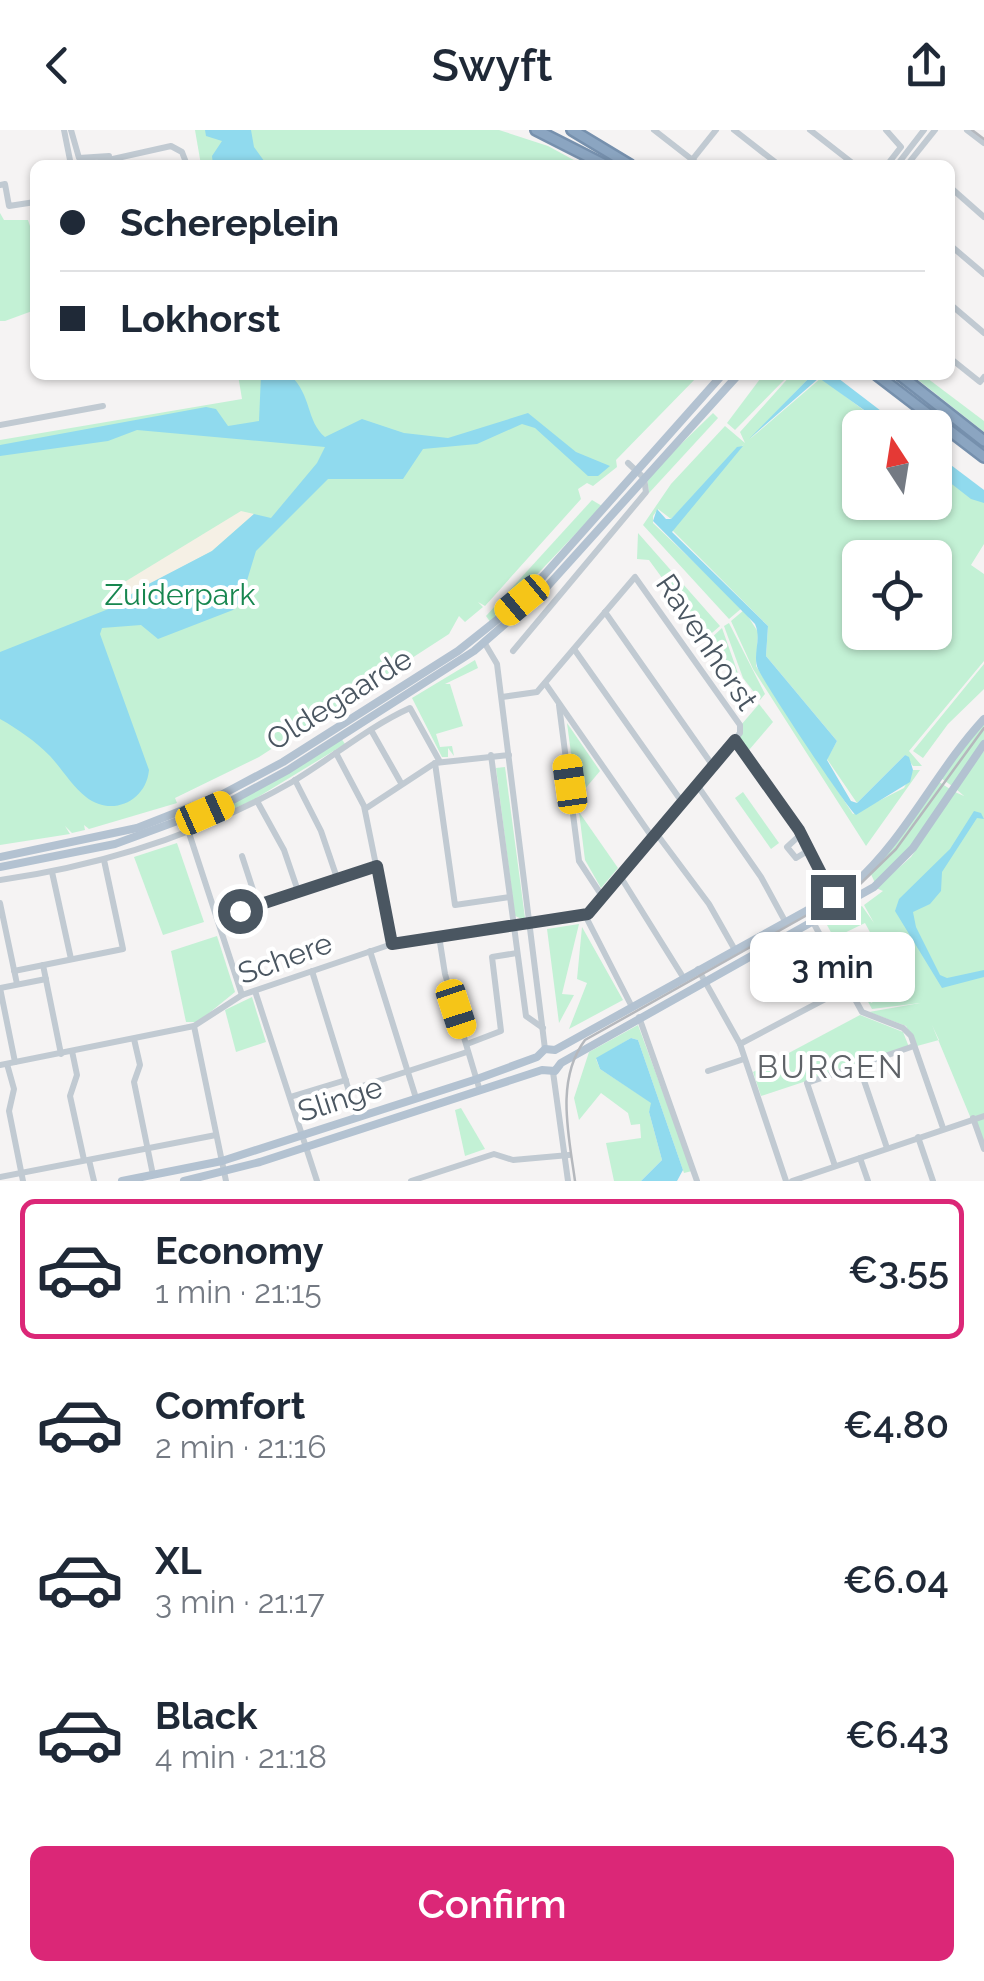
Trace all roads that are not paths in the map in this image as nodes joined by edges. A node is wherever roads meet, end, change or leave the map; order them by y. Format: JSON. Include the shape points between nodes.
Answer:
{"nodes":[{"id":1,"x":68,"y":130,"type":"edge"},
{"id":2,"x":536,"y":130,"type":"edge"},
{"id":3,"x":572,"y":130,"type":"edge"},
{"id":4,"x":654,"y":130,"type":"edge"},
{"id":5,"x":716,"y":130,"type":"edge"},
{"id":6,"x":734,"y":130,"type":"edge"},
{"id":7,"x":810,"y":130,"type":"edge"},
{"id":8,"x":886,"y":130,"type":"edge"},
{"id":9,"x":924,"y":130,"type":"edge"},
{"id":10,"x":935,"y":130,"type":"edge"},
{"id":11,"x":968,"y":130,"type":"edge"},
{"id":12,"x":984,"y":143,"type":"edge"},
{"id":13,"x":913,"y":157,"type":"junction"},
{"id":14,"x":71,"y":160,"type":"edge"},
{"id":15,"x":82,"y":160,"type":"edge"},
{"id":16,"x":94,"y":160,"type":"edge"},
{"id":17,"x":185,"y":160,"type":"edge"},
{"id":18,"x":595,"y":160,"type":"edge"},
{"id":19,"x":622,"y":160,"type":"edge"},
{"id":20,"x":693,"y":160,"type":"edge"},
{"id":21,"x":697,"y":160,"type":"edge"},
{"id":22,"x":773,"y":160,"type":"edge"},
{"id":23,"x":849,"y":160,"type":"edge"},
{"id":24,"x":891,"y":160,"type":"edge"},
{"id":25,"x":901,"y":160,"type":"edge"},
{"id":26,"x":911,"y":160,"type":"edge"},
{"id":27,"x":916,"y":160,"type":"edge"},
{"id":28,"x":0,"y":185,"type":"edge"},
{"id":29,"x":955,"y":192,"type":"edge"},
{"id":30,"x":30,"y":203,"type":"edge"},
{"id":31,"x":983,"y":215,"type":"edge"},
{"id":32,"x":955,"y":249,"type":"edge"},
{"id":33,"x":984,"y":274,"type":"edge"},
{"id":34,"x":955,"y":308,"type":"edge"},
{"id":35,"x":984,"y":333,"type":"edge"},
{"id":36,"x":955,"y":362,"type":"edge"},
{"id":37,"x":984,"y":376,"type":"edge"},
{"id":38,"x":717,"y":380,"type":"edge"},
{"id":39,"x":733,"y":380,"type":"edge"},
{"id":40,"x":884,"y":380,"type":"edge"},
{"id":41,"x":906,"y":380,"type":"edge"},
{"id":42,"x":890,"y":385,"type":"junction"},
{"id":43,"x":897,"y":400,"type":"dead end"},
{"id":44,"x":103,"y":406,"type":"dead end"},
{"id":45,"x":0,"y":425,"type":"edge"},
{"id":46,"x":952,"y":436,"type":"edge"},
{"id":47,"x":957,"y":438,"type":"junction"},
{"id":48,"x":984,"y":441,"type":"edge"},
{"id":49,"x":984,"y":458,"type":"edge"},
{"id":50,"x":628,"y":463,"type":"dead end"},
{"id":51,"x":636,"y":470,"type":"junction"},
{"id":52,"x":644,"y":478,"type":"junction"},
{"id":53,"x":605,"y":612,"type":"junction"},
{"id":54,"x":515,"y":619,"type":"junction"},
{"id":55,"x":530,"y":630,"type":"junction"},
{"id":56,"x":482,"y":640,"type":"junction"},
{"id":57,"x":574,"y":649,"type":"junction"},
{"id":58,"x":513,"y":651,"type":"dead end"},
{"id":59,"x":545,"y":683,"type":"junction"},
{"id":60,"x":502,"y":697,"type":"junction"},
{"id":61,"x":559,"y":705,"type":"junction"},
{"id":62,"x":984,"y":719,"type":"edge"},
{"id":63,"x":371,"y":730,"type":"junction"},
{"id":64,"x":738,"y":736,"type":"junction"},
{"id":65,"x":984,"y":744,"type":"edge"},
{"id":66,"x":336,"y":753,"type":"junction"},
{"id":67,"x":510,"y":754,"type":"junction"},
{"id":68,"x":491,"y":755,"type":"junction"},
{"id":69,"x":438,"y":763,"type":"junction"},
{"id":70,"x":712,"y":766,"type":"junction"},
{"id":71,"x":295,"y":780,"type":"junction"},
{"id":72,"x":401,"y":783,"type":"junction"},
{"id":73,"x":697,"y":785,"type":"junction"},
{"id":74,"x":256,"y":801,"type":"junction"},
{"id":75,"x":682,"y":802,"type":"junction"},
{"id":76,"x":365,"y":808,"type":"junction"},
{"id":77,"x":188,"y":834,"type":"junction"},
{"id":78,"x":654,"y":835,"type":"junction"},
{"id":79,"x":242,"y":856,"type":"dead end"},
{"id":80,"x":0,"y":857,"type":"edge"},
{"id":81,"x":104,"y":860,"type":"junction"},
{"id":82,"x":377,"y":866,"type":"junction"},
{"id":83,"x":0,"y":867,"type":"edge"},
{"id":84,"x":52,"y":872,"type":"junction"},
{"id":85,"x":620,"y":876,"type":"junction"},
{"id":86,"x":337,"y":878,"type":"junction"},
{"id":87,"x":0,"y":880,"type":"edge"},
{"id":88,"x":298,"y":891,"type":"junction"},
{"id":89,"x":602,"y":896,"type":"junction"},
{"id":90,"x":510,"y":897,"type":"junction"},
{"id":91,"x":833,"y":897,"type":"junction"},
{"id":92,"x":0,"y":903,"type":"edge"},
{"id":93,"x":258,"y":905,"type":"junction"},
{"id":94,"x":806,"y":911,"type":"junction"},
{"id":95,"x":585,"y":915,"type":"junction"},
{"id":96,"x":218,"y":918,"type":"junction"},
{"id":97,"x":532,"y":922,"type":"junction"},
{"id":98,"x":513,"y":923,"type":"junction"},
{"id":99,"x":786,"y":923,"type":"junction"},
{"id":100,"x":813,"y":924,"type":"junction"},
{"id":101,"x":439,"y":936,"type":"junction"},
{"id":102,"x":392,"y":944,"type":"junction"},
{"id":103,"x":734,"y":950,"type":"junction"},
{"id":104,"x":370,"y":951,"type":"junction"},
{"id":105,"x":517,"y":952,"type":"junction"},
{"id":106,"x":71,"y":959,"type":"junction"},
{"id":107,"x":43,"y":965,"type":"junction"},
{"id":108,"x":698,"y":969,"type":"junction"},
{"id":109,"x":14,"y":970,"type":"junction"},
{"id":110,"x":312,"y":971,"type":"junction"},
{"id":111,"x":683,"y":977,"type":"junction"},
{"id":112,"x":46,"y":979,"type":"junction"},
{"id":113,"x":705,"y":981,"type":"junction"},
{"id":114,"x":16,"y":984,"type":"junction"},
{"id":115,"x":848,"y":987,"type":"junction"},
{"id":116,"x":0,"y":988,"type":"edge"},
{"id":117,"x":255,"y":991,"type":"junction"},
{"id":118,"x":242,"y":995,"type":"junction"},
{"id":119,"x":630,"y":1002,"type":"junction"},
{"id":120,"x":640,"y":1018,"type":"junction"},
{"id":121,"x":194,"y":1026,"type":"junction"},
{"id":122,"x":540,"y":1027,"type":"junction"},
{"id":123,"x":134,"y":1039,"type":"junction"},
{"id":124,"x":740,"y":1044,"type":"junction"},
{"id":125,"x":914,"y":1046,"type":"junction"},
{"id":126,"x":467,"y":1048,"type":"junction"},
{"id":127,"x":550,"y":1049,"type":"junction"},
{"id":128,"x":72,"y":1052,"type":"junction"},
{"id":129,"x":61,"y":1054,"type":"junction"},
{"id":130,"x":537,"y":1057,"type":"junction"},
{"id":131,"x":744,"y":1059,"type":"junction"},
{"id":132,"x":560,"y":1063,"type":"junction"},
{"id":133,"x":8,"y":1064,"type":"edge"},
{"id":134,"x":859,"y":1066,"type":"junction"},
{"id":135,"x":542,"y":1070,"type":"junction"},
{"id":136,"x":708,"y":1071,"type":"dead end"},
{"id":137,"x":408,"y":1072,"type":"junction"},
{"id":138,"x":553,"y":1072,"type":"junction"},
{"id":139,"x":477,"y":1079,"type":"junction"},
{"id":140,"x":346,"y":1080,"type":"junction"},
{"id":141,"x":350,"y":1090,"type":"junction"},
{"id":142,"x":480,"y":1091,"type":"junction"},
{"id":143,"x":290,"y":1097,"type":"junction"},
{"id":144,"x":416,"y":1098,"type":"junction"},
{"id":145,"x":984,"y":1116,"type":"edge"},
{"id":146,"x":357,"y":1117,"type":"junction"},
{"id":147,"x":973,"y":1118,"type":"junction"},
{"id":148,"x":943,"y":1128,"type":"junction"},
{"id":149,"x":216,"y":1135,"type":"junction"},
{"id":150,"x":302,"y":1135,"type":"junction"},
{"id":151,"x":918,"y":1138,"type":"junction"},
{"id":152,"x":306,"y":1147,"type":"junction"},
{"id":153,"x":147,"y":1148,"type":"junction"},
{"id":154,"x":886,"y":1148,"type":"junction"},
{"id":155,"x":984,"y":1149,"type":"edge"},
{"id":156,"x":567,"y":1154,"type":"junction"},
{"id":157,"x":860,"y":1158,"type":"junction"},
{"id":158,"x":86,"y":1160,"type":"junction"},
{"id":159,"x":222,"y":1162,"type":"junction"},
{"id":160,"x":835,"y":1166,"type":"junction"},
{"id":161,"x":154,"y":1174,"type":"junction"},
{"id":162,"x":0,"y":1177,"type":"edge"},
{"id":163,"x":22,"y":1177,"type":"edge"},
{"id":164,"x":225,"y":1177,"type":"edge"},
{"id":165,"x":808,"y":1178,"type":"edge"},
{"id":166,"x":94,"y":1181,"type":"edge"},
{"id":167,"x":122,"y":1181,"type":"edge"},
{"id":168,"x":184,"y":1181,"type":"edge"},
{"id":169,"x":317,"y":1181,"type":"edge"},
{"id":170,"x":411,"y":1181,"type":"edge"},
{"id":171,"x":568,"y":1181,"type":"edge"},
{"id":172,"x":697,"y":1181,"type":"edge"},
{"id":173,"x":789,"y":1181,"type":"edge"},
{"id":174,"x":868,"y":1181,"type":"edge"},
{"id":175,"x":933,"y":1181,"type":"edge"}],
"edges":[{"from":1,"to":14,"type":"street"},
{"from":1,"to":15,"type":"street"},
{"from":2,"to":18,"type":"highway"},
{"from":3,"to":19,"type":"highway"},
{"from":4,"to":20,"type":"street"},
{"from":5,"to":21,"type":"street"},
{"from":6,"to":22,"type":"street"},
{"from":7,"to":23,"type":"street"},
{"from":8,"to":24,"type":"street","via":[[900,142]]},
{"from":9,"to":25,"type":"street"},
{"from":10,"to":13,"type":"street"},
{"from":11,"to":12,"type":"street"},
{"from":13,"to":26,"type":"street"},
{"from":13,"to":27,"type":"street"},
{"from":16,"to":17,"type":"street","via":[[173,146]]},
{"from":28,"to":30,"type":"street","via":[[9,206]]},
{"from":29,"to":31,"type":"street"},
{"from":32,"to":33,"type":"street"},
{"from":34,"to":35,"type":"street"},
{"from":36,"to":37,"type":"street","via":[[980,382]]},
{"from":38,"to":51,"type":"main road","name":"Oldegaarde"},
{"from":39,"to":52,"type":"main road","name":"Oldegaarde"},
{"from":40,"to":42,"type":"highway"},
{"from":41,"to":48,"type":"highway"},
{"from":42,"to":43,"type":"highway"},
{"from":42,"to":47,"type":"highway"},
{"from":44,"to":45,"type":"street"},
{"from":46,"to":47,"type":"highway"},
{"from":47,"to":49,"type":"highway"},
{"from":50,"to":51,"type":"street"},
{"from":51,"to":52,"type":"street"},
{"from":51,"to":56,"type":"main road","name":"Oldegaarde"},
{"from":52,"to":54,"type":"main road","name":"Oldegaarde"},
{"from":52,"to":55,"type":"street","name":"Oldegaarde","via":[[646,492]]},
{"from":53,"to":57,"type":"street"},
{"from":53,"to":64,"type":"street","name":"Ravenhorst","via":[[635,576],[740,725]]},
{"from":53,"to":70,"type":"street"},
{"from":54,"to":55,"type":"street"},
{"from":54,"to":56,"type":"main road","name":"Oldegaarde"},
{"from":55,"to":58,"type":"street","name":"Oldegaarde"},
{"from":56,"to":60,"type":"street","via":[[498,664]]},
{"from":56,"to":80,"type":"main road","name":"Oldegaarde","via":[[221,795],[137,828]]},
{"from":56,"to":83,"type":"main road","name":"Oldegaarde","via":[[229,802],[133,839]]},
{"from":57,"to":59,"type":"street"},
{"from":57,"to":75,"type":"street"},
{"from":59,"to":60,"type":"street","via":[[537,692]]},
{"from":59,"to":61,"type":"street"},
{"from":60,"to":67,"type":"street"},
{"from":61,"to":78,"type":"street"},
{"from":61,"to":89,"type":"street","via":[[579,861]]},
{"from":62,"to":91,"type":"main road","via":[[939,770],[883,855]]},
{"from":63,"to":66,"type":"street","name":"Oldegaarde"},
{"from":63,"to":69,"type":"street","name":"Oldegaarde","via":[[410,708]]},
{"from":63,"to":72,"type":"street"},
{"from":64,"to":70,"type":"street"},
{"from":64,"to":91,"type":"street","name":"Ravenhorst"},
{"from":65,"to":100,"type":"main road","via":[[902,861],[874,888]]},
{"from":66,"to":71,"type":"street","name":"Oldegaarde"},
{"from":66,"to":76,"type":"street"},
{"from":67,"to":68,"type":"street"},
{"from":67,"to":97,"type":"street"},
{"from":68,"to":69,"type":"street"},
{"from":68,"to":90,"type":"street"},
{"from":69,"to":72,"type":"street"},
{"from":69,"to":90,"type":"street","via":[[456,904]]},
{"from":70,"to":73,"type":"street"},
{"from":71,"to":74,"type":"street","name":"Oldegaarde"},
{"from":71,"to":86,"type":"street"},
{"from":72,"to":76,"type":"street"},
{"from":73,"to":75,"type":"street"},
{"from":73,"to":99,"type":"street"},
{"from":74,"to":77,"type":"street","name":"Oldegaarde"},
{"from":74,"to":88,"type":"street"},
{"from":75,"to":78,"type":"street"},
{"from":76,"to":82,"type":"street"},
{"from":77,"to":81,"type":"street","name":"Oldegaarde"},
{"from":77,"to":96,"type":"street"},
{"from":78,"to":85,"type":"street"},
{"from":78,"to":103,"type":"street","via":[[710,904]]},
{"from":79,"to":93,"type":"street"},
{"from":81,"to":84,"type":"street","name":"Oldegaarde"},
{"from":81,"to":106,"type":"street","via":[[123,949]]},
{"from":82,"to":86,"type":"street"},
{"from":82,"to":102,"type":"street"},
{"from":84,"to":87,"type":"street","name":"Oldegaarde"},
{"from":84,"to":106,"type":"street"},
{"from":85,"to":89,"type":"street"},
{"from":85,"to":111,"type":"street"},
{"from":86,"to":88,"type":"street"},
{"from":88,"to":93,"type":"street"},
{"from":89,"to":95,"type":"street"},
{"from":90,"to":98,"type":"street"},
{"from":91,"to":94,"type":"main road"},
{"from":92,"to":109,"type":"street"},
{"from":93,"to":96,"type":"street"},
{"from":94,"to":99,"type":"main road"},
{"from":94,"to":100,"type":"street"},
{"from":95,"to":97,"type":"street","name":"Schere"},
{"from":95,"to":119,"type":"street"},
{"from":96,"to":118,"type":"street"},
{"from":97,"to":98,"type":"street","name":"Schere"},
{"from":97,"to":122,"type":"street"},
{"from":98,"to":101,"type":"street","name":"Schere"},
{"from":98,"to":105,"type":"street"},
{"from":99,"to":103,"type":"main road"},
{"from":100,"to":113,"type":"main road"},
{"from":100,"to":115,"type":"street"},
{"from":101,"to":102,"type":"street","name":"Schere"},
{"from":101,"to":126,"type":"street"},
{"from":102,"to":104,"type":"street","name":"Schere"},
{"from":103,"to":108,"type":"main road"},
{"from":104,"to":110,"type":"street","name":"Schere"},
{"from":104,"to":137,"type":"street"},
{"from":105,"to":122,"type":"street","via":[[526,1016]]},
{"from":105,"to":126,"type":"street","via":[[492,957],[501,1031]]},
{"from":106,"to":107,"type":"street"},
{"from":107,"to":109,"type":"street"},
{"from":107,"to":112,"type":"street"},
{"from":108,"to":111,"type":"main road"},
{"from":108,"to":113,"type":"street"},
{"from":109,"to":114,"type":"street"},
{"from":110,"to":117,"type":"street","name":"Schere"},
{"from":110,"to":140,"type":"street"},
{"from":111,"to":119,"type":"main road"},
{"from":112,"to":114,"type":"street"},
{"from":112,"to":129,"type":"street"},
{"from":113,"to":120,"type":"main road"},
{"from":113,"to":124,"type":"street"},
{"from":114,"to":116,"type":"street"},
{"from":115,"to":124,"type":"street"},
{"from":115,"to":125,"type":"street","via":[[862,1012],[903,1028]]},
{"from":116,"to":133,"type":"street"},
{"from":117,"to":118,"type":"street","name":"Schere"},
{"from":117,"to":143,"type":"street"},
{"from":118,"to":121,"type":"street","name":"Schere"},
{"from":119,"to":127,"type":"main road"},
{"from":120,"to":132,"type":"main road"},
{"from":120,"to":172,"type":"street"},
{"from":121,"to":123,"type":"street","name":"Schere"},
{"from":121,"to":149,"type":"street"},
{"from":122,"to":127,"type":"street"},
{"from":123,"to":128,"type":"street","name":"Schere"},
{"from":123,"to":153,"type":"street","via":[[140,1065],[134,1082]]},
{"from":124,"to":131,"type":"street"},
{"from":125,"to":134,"type":"street"},
{"from":125,"to":148,"type":"street"},
{"from":126,"to":137,"type":"street"},
{"from":126,"to":139,"type":"street"},
{"from":127,"to":130,"type":"main road"},
{"from":127,"to":132,"type":"main road"},
{"from":128,"to":129,"type":"street","name":"Schere"},
{"from":128,"to":158,"type":"street","via":[[77,1075],[70,1096]]},
{"from":129,"to":133,"type":"street","name":"Schere"},
{"from":130,"to":135,"type":"main road"},
{"from":130,"to":139,"type":"main road","name":"Slinge"},
{"from":131,"to":136,"type":"street"},
{"from":131,"to":173,"type":"street"},
{"from":132,"to":138,"type":"main road"},
{"from":133,"to":163,"type":"street"},
{"from":134,"to":154,"type":"street"},
{"from":134,"to":160,"type":"street","via":[[807,1083]]},
{"from":135,"to":138,"type":"main road"},
{"from":135,"to":142,"type":"main road","name":"Slinge"},
{"from":137,"to":141,"type":"street"},
{"from":137,"to":144,"type":"street"},
{"from":138,"to":156,"type":"street"},
{"from":139,"to":142,"type":"street"},
{"from":139,"to":144,"type":"main road","name":"Slinge"},
{"from":140,"to":141,"type":"street"},
{"from":140,"to":143,"type":"street"},
{"from":141,"to":146,"type":"street"},
{"from":142,"to":152,"type":"main road","name":"Slinge"},
{"from":143,"to":150,"type":"street"},
{"from":144,"to":146,"type":"main road","name":"Slinge"},
{"from":145,"to":147,"type":"street"},
{"from":146,"to":150,"type":"main road","name":"Slinge"},
{"from":147,"to":148,"type":"street"},
{"from":147,"to":155,"type":"street"},
{"from":148,"to":151,"type":"street"},
{"from":149,"to":153,"type":"street"},
{"from":149,"to":159,"type":"street"},
{"from":150,"to":152,"type":"street"},
{"from":150,"to":159,"type":"main road","name":"Slinge"},
{"from":151,"to":154,"type":"street"},
{"from":151,"to":175,"type":"street"},
{"from":152,"to":164,"type":"main road","name":"Slinge"},
{"from":152,"to":169,"type":"street"},
{"from":153,"to":158,"type":"street"},
{"from":153,"to":161,"type":"street"},
{"from":154,"to":157,"type":"street"},
{"from":156,"to":170,"type":"street","via":[[513,1160],[494,1154]]},
{"from":156,"to":171,"type":"street"},
{"from":157,"to":160,"type":"street"},
{"from":157,"to":174,"type":"street"},
{"from":158,"to":163,"type":"street"},
{"from":158,"to":166,"type":"street"},
{"from":159,"to":161,"type":"main road","name":"Slinge"},
{"from":159,"to":164,"type":"street"},
{"from":160,"to":165,"type":"street"},
{"from":161,"to":167,"type":"main road","name":"Slinge"},
{"from":162,"to":163,"type":"street"},
{"from":164,"to":168,"type":"main road","name":"Slinge"},
{"from":165,"to":173,"type":"street"}]}
